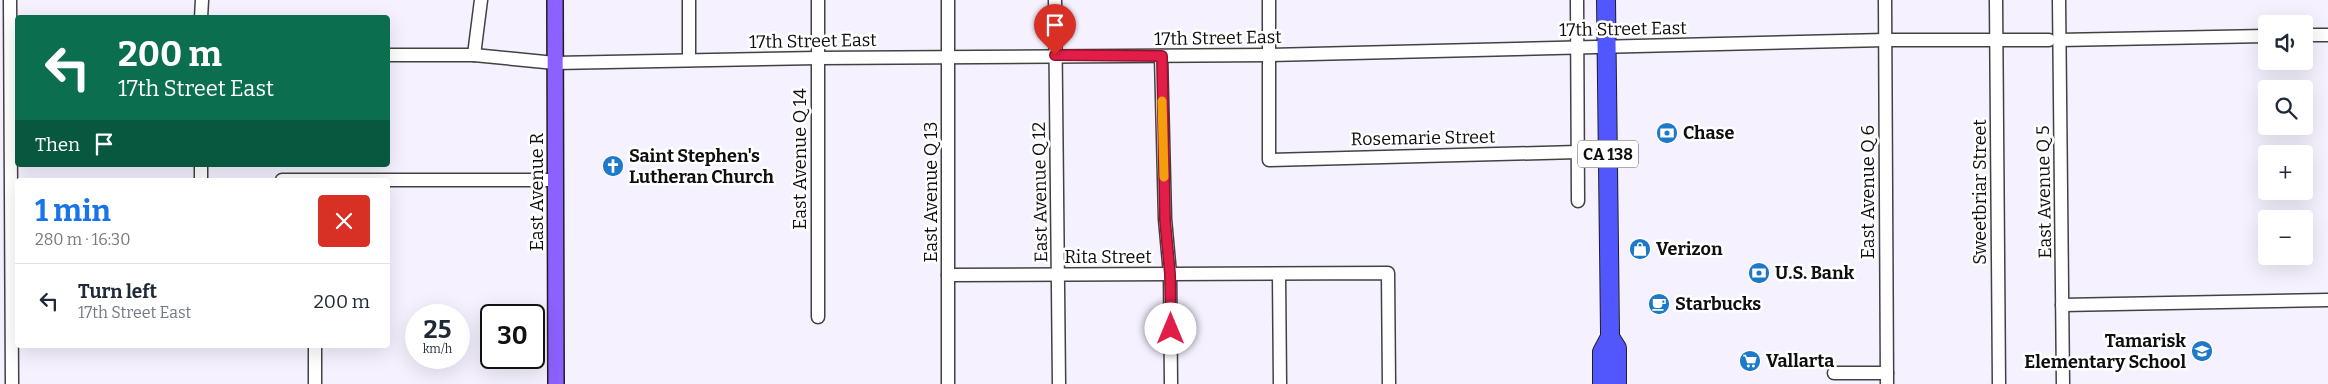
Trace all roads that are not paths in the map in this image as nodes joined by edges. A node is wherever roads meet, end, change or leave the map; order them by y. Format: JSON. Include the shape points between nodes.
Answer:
{"nodes":[{"id":1,"x":10,"y":0,"type":"edge"},
{"id":2,"x":202,"y":0,"type":"edge"},
{"id":3,"x":482,"y":0,"type":"edge"},
{"id":4,"x":555,"y":0,"type":"edge"},
{"id":5,"x":689,"y":0,"type":"edge"},
{"id":6,"x":818,"y":0,"type":"edge"},
{"id":7,"x":948,"y":0,"type":"edge"},
{"id":8,"x":1055,"y":0,"type":"edge"},
{"id":9,"x":1269,"y":0,"type":"edge"},
{"id":10,"x":1577,"y":0,"type":"edge"},
{"id":11,"x":1606,"y":0,"type":"edge"},
{"id":12,"x":1885,"y":0,"type":"edge"},
{"id":13,"x":1996,"y":0,"type":"edge"},
{"id":14,"x":2059,"y":0,"type":"edge"},
{"id":15,"x":202,"y":15,"type":"edge"},
{"id":16,"x":2313,"y":35,"type":"edge"},
{"id":17,"x":2328,"y":35,"type":"edge"},
{"id":18,"x":2258,"y":36,"type":"edge"},
{"id":19,"x":1996,"y":39,"type":"junction"},
{"id":20,"x":1885,"y":40,"type":"junction"},
{"id":21,"x":2054,"y":40,"type":"junction"},
{"id":22,"x":1606,"y":46,"type":"junction"},
{"id":23,"x":1577,"y":47,"type":"junction"},
{"id":24,"x":390,"y":55,"type":"edge"},
{"id":25,"x":474,"y":55,"type":"junction"},
{"id":26,"x":1055,"y":55,"type":"junction"},
{"id":27,"x":1269,"y":55,"type":"junction"},
{"id":28,"x":1162,"y":56,"type":"junction"},
{"id":29,"x":948,"y":57,"type":"junction"},
{"id":30,"x":818,"y":58,"type":"junction"},
{"id":31,"x":689,"y":60,"type":"junction"},
{"id":32,"x":555,"y":64,"type":"junction"},
{"id":33,"x":10,"y":74,"type":"edge"},
{"id":34,"x":1578,"y":152,"type":"junction"},
{"id":35,"x":14,"y":180,"type":"edge"},
{"id":36,"x":390,"y":180,"type":"edge"},
{"id":37,"x":555,"y":180,"type":"junction"},
{"id":38,"x":1578,"y":201,"type":"dead end"},
{"id":39,"x":1170,"y":274,"type":"junction"},
{"id":40,"x":1279,"y":274,"type":"junction"},
{"id":41,"x":948,"y":275,"type":"junction"},
{"id":42,"x":1058,"y":275,"type":"junction"},
{"id":43,"x":2328,"y":300,"type":"edge"},
{"id":44,"x":2062,"y":306,"type":"junction"},
{"id":45,"x":818,"y":317,"type":"dead end"},
{"id":46,"x":6,"y":325,"type":"edge"},
{"id":47,"x":315,"y":348,"type":"edge"},
{"id":48,"x":1834,"y":374,"type":"dead end"},
{"id":49,"x":1887,"y":378,"type":"edge"},
{"id":50,"x":1607,"y":383,"type":"edge"},
{"id":51,"x":12,"y":384,"type":"edge"},
{"id":52,"x":315,"y":384,"type":"edge"},
{"id":53,"x":556,"y":384,"type":"edge"},
{"id":54,"x":948,"y":384,"type":"edge"},
{"id":55,"x":1059,"y":384,"type":"edge"},
{"id":56,"x":1171,"y":384,"type":"edge"},
{"id":57,"x":1280,"y":384,"type":"edge"},
{"id":58,"x":1389,"y":384,"type":"edge"},
{"id":59,"x":1999,"y":384,"type":"edge"},
{"id":60,"x":2063,"y":384,"type":"edge"}],
"edges":[{"from":1,"to":33,"type":"street"},
{"from":2,"to":15,"type":"street"},
{"from":3,"to":25,"type":"street"},
{"from":4,"to":32,"type":"main road","name":"East Avenue R"},
{"from":5,"to":31,"type":"street"},
{"from":6,"to":30,"type":"street","name":"East Avenue Q 14"},
{"from":7,"to":29,"type":"street","name":"East Avenue Q 13"},
{"from":8,"to":26,"type":"street","name":"East Avenue Q 12"},
{"from":9,"to":27,"type":"street"},
{"from":10,"to":23,"type":"street"},
{"from":11,"to":22,"type":"highway","number":"CA 138"},
{"from":12,"to":20,"type":"street","name":"East Avenue Q 6"},
{"from":13,"to":19,"type":"street","name":"Sweetbriar Street"},
{"from":14,"to":21,"type":"street","name":"East Avenue Q 5"},
{"from":16,"to":17,"type":"street"},
{"from":18,"to":21,"type":"street","name":"17th Street East"},
{"from":19,"to":20,"type":"street","name":"17th Street East"},
{"from":19,"to":21,"type":"street","name":"17th Street East"},
{"from":19,"to":59,"type":"street","name":"Sweetbriar Street"},
{"from":20,"to":22,"type":"street","name":"17th Street East"},
{"from":20,"to":49,"type":"street","name":"East Avenue Q 6"},
{"from":21,"to":44,"type":"street","name":"East Avenue Q 5"},
{"from":22,"to":23,"type":"street","name":"17th Street East"},
{"from":22,"to":50,"type":"highway","number":"CA 138","via":[[1610,337],[1602,352]]},
{"from":23,"to":27,"type":"street","name":"17th Street East"},
{"from":23,"to":34,"type":"street"},
{"from":24,"to":25,"type":"street","name":"17th Street East"},
{"from":25,"to":32,"type":"street","name":"17th Street East"},
{"from":26,"to":28,"type":"street","name":"17th Street East"},
{"from":26,"to":29,"type":"street","name":"17th Street East"},
{"from":26,"to":42,"type":"street","name":"East Avenue Q 12"},
{"from":27,"to":28,"type":"street","name":"17th Street East"},
{"from":27,"to":34,"type":"street","name":"Rosemarie Street","via":[[1269,160]]},
{"from":28,"to":39,"type":"street","via":[[1165,220]]},
{"from":29,"to":30,"type":"street","name":"17th Street East"},
{"from":29,"to":41,"type":"street","name":"East Avenue Q 13"},
{"from":30,"to":31,"type":"street","name":"17th Street East"},
{"from":30,"to":45,"type":"street","name":"East Avenue Q 14"},
{"from":31,"to":32,"type":"street","name":"17th Street East"},
{"from":32,"to":37,"type":"main road","name":"East Avenue R"},
{"from":33,"to":35,"type":"street"},
{"from":34,"to":38,"type":"street"},
{"from":35,"to":46,"type":"street"},
{"from":36,"to":37,"type":"street"},
{"from":37,"to":53,"type":"main road","name":"East Avenue R"},
{"from":39,"to":40,"type":"street","name":"Rita Street"},
{"from":39,"to":42,"type":"street","name":"Rita Street"},
{"from":39,"to":56,"type":"street"},
{"from":40,"to":57,"type":"street"},
{"from":40,"to":58,"type":"street","name":"Rita Street","via":[[1388,273]]},
{"from":41,"to":42,"type":"street","name":"Rita Street"},
{"from":41,"to":54,"type":"street","name":"East Avenue Q 13"},
{"from":42,"to":55,"type":"street","name":"East Avenue Q 12"},
{"from":43,"to":44,"type":"street"},
{"from":44,"to":60,"type":"street","name":"East Avenue Q 5"},
{"from":46,"to":51,"type":"street"},
{"from":47,"to":52,"type":"street"},
{"from":48,"to":49,"type":"street"}]}
